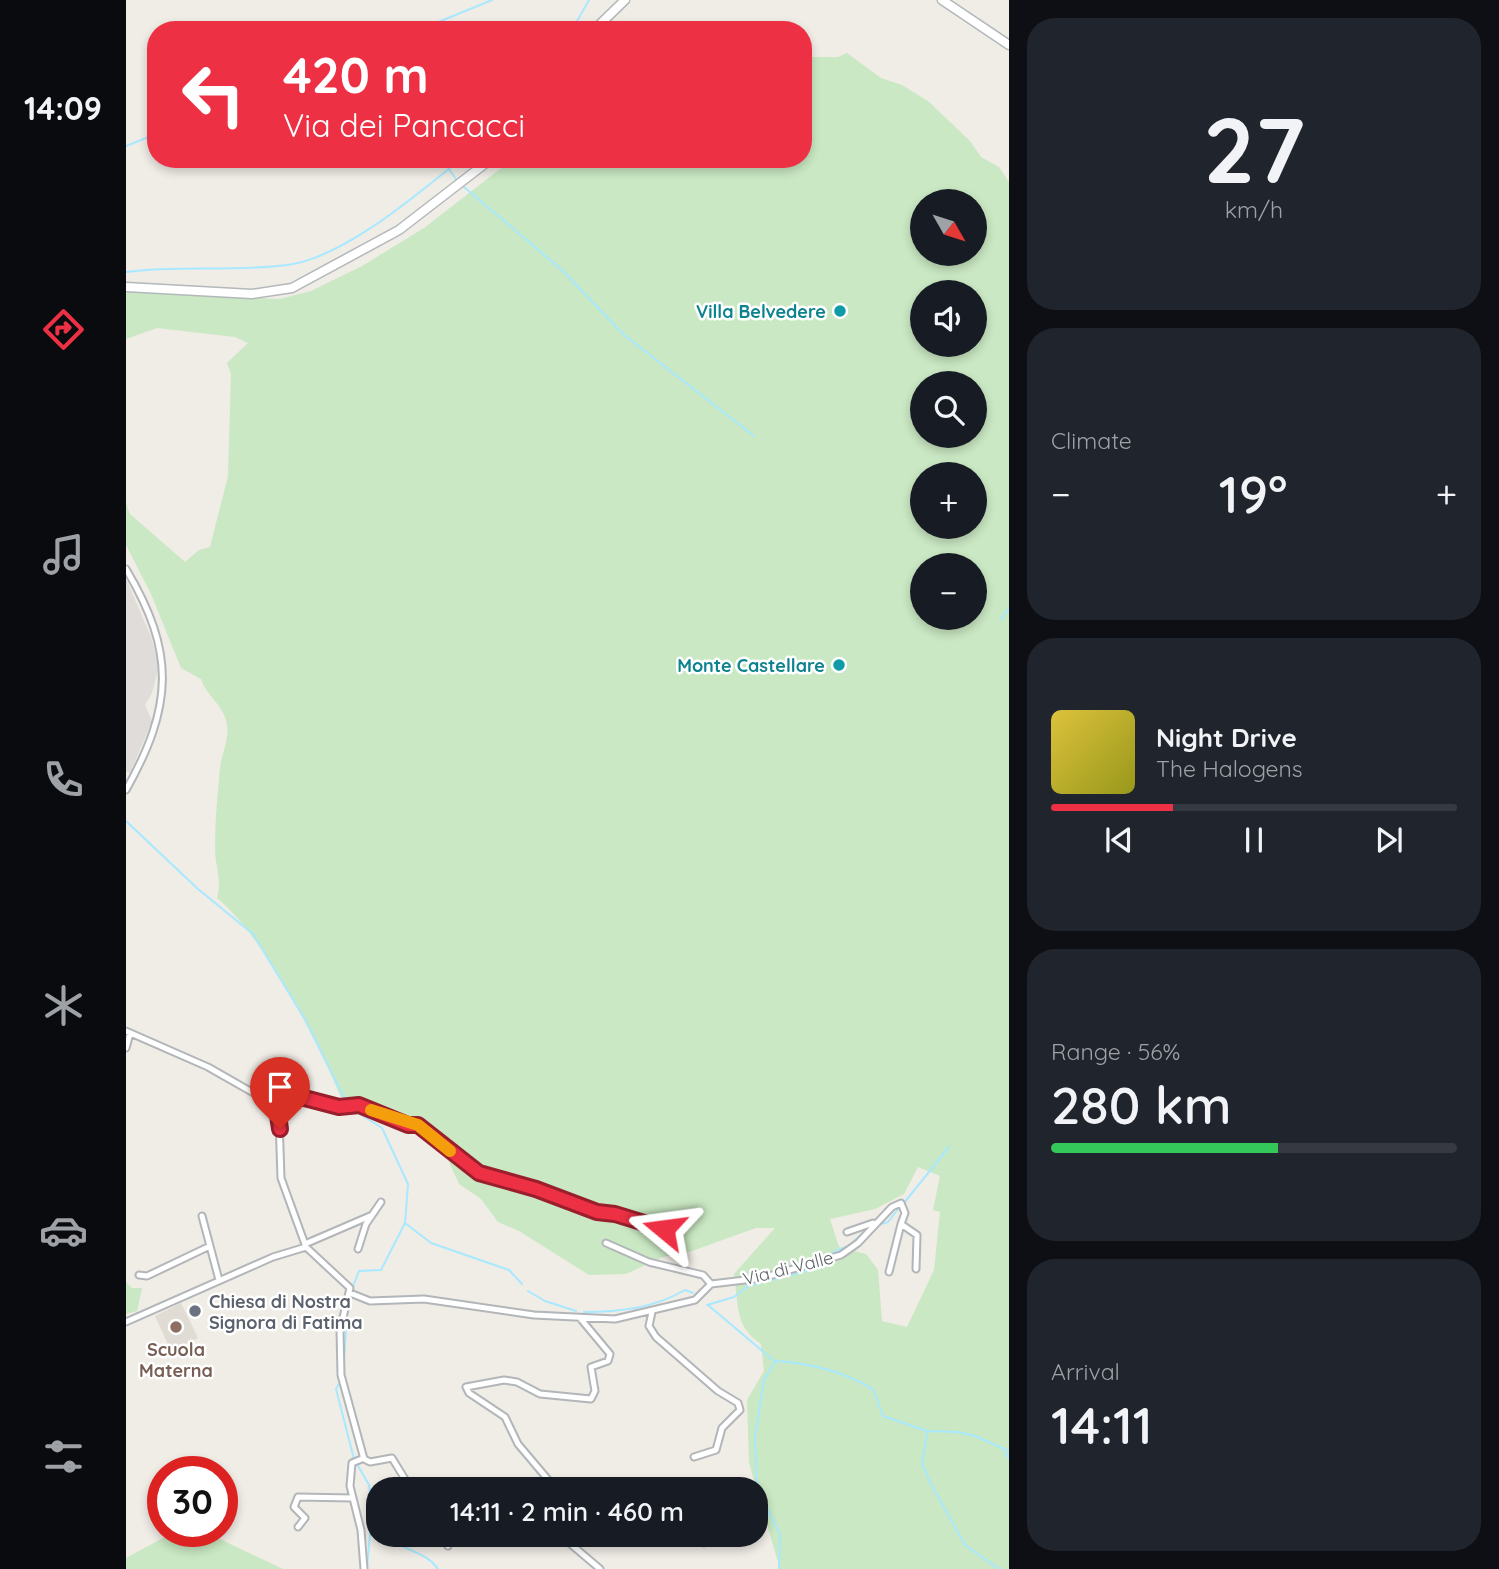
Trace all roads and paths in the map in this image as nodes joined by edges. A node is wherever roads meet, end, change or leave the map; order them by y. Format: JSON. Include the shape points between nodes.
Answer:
{"nodes":[{"id":1,"x":625,"y":0,"type":"edge"},
{"id":2,"x":942,"y":0,"type":"edge"},
{"id":3,"x":603,"y":21,"type":"edge"},
{"id":4,"x":1009,"y":45,"type":"edge"},
{"id":5,"x":480,"y":168,"type":"edge"},
{"id":6,"x":126,"y":287,"type":"edge"},
{"id":7,"x":126,"y":569,"type":"edge"},
{"id":8,"x":126,"y":790,"type":"edge"},
{"id":9,"x":128,"y":1032,"type":"edge"},
{"id":10,"x":126,"y":1048,"type":"edge"},
{"id":11,"x":271,"y":1103,"type":"junction"},
{"id":12,"x":381,"y":1202,"type":"dead end"},
{"id":13,"x":202,"y":1216,"type":"dead end"},
{"id":14,"x":370,"y":1216,"type":"junction"},
{"id":15,"x":876,"y":1222,"type":"junction"},
{"id":16,"x":901,"y":1224,"type":"junction"},
{"id":17,"x":664,"y":1229,"type":"dead end"},
{"id":18,"x":846,"y":1232,"type":"dead end"},
{"id":19,"x":606,"y":1243,"type":"dead end"},
{"id":20,"x":210,"y":1246,"type":"junction"},
{"id":21,"x":305,"y":1246,"type":"junction"},
{"id":22,"x":358,"y":1249,"type":"dead end"},
{"id":23,"x":916,"y":1269,"type":"dead end"},
{"id":24,"x":889,"y":1272,"type":"dead end"},
{"id":25,"x":139,"y":1276,"type":"dead end"},
{"id":26,"x":219,"y":1280,"type":"junction"},
{"id":27,"x":711,"y":1284,"type":"junction"},
{"id":28,"x":353,"y":1295,"type":"junction"},
{"id":29,"x":652,"y":1312,"type":"junction"},
{"id":30,"x":580,"y":1318,"type":"junction"},
{"id":31,"x":126,"y":1322,"type":"edge"},
{"id":32,"x":694,"y":1457,"type":"dead end"},
{"id":33,"x":362,"y":1459,"type":"junction"},
{"id":34,"x":403,"y":1477,"type":"edge"},
{"id":35,"x":546,"y":1477,"type":"edge"},
{"id":36,"x":353,"y":1498,"type":"junction"},
{"id":37,"x":298,"y":1527,"type":"dead end"},
{"id":38,"x":574,"y":1547,"type":"edge"},
{"id":39,"x":364,"y":1569,"type":"edge"},
{"id":40,"x":600,"y":1569,"type":"edge"}],
"edges":[{"from":1,"to":3,"type":"main road"},
{"from":2,"to":4,"type":"main road"},
{"from":5,"to":6,"type":"main road","via":[[399,230],[292,288],[252,294]]},
{"from":7,"to":8,"type":"street","via":[[148,611],[164,685],[153,736]]},
{"from":9,"to":10,"type":"street"},
{"from":9,"to":11,"type":"street","via":[[208,1067]]},
{"from":11,"to":17,"type":"street","via":[[293,1095],[343,1107],[352,1104],[418,1125],[479,1173]]},
{"from":11,"to":21,"type":"street","via":[[279,1119],[281,1178]]},
{"from":12,"to":14,"type":"street"},
{"from":13,"to":20,"type":"street"},
{"from":14,"to":21,"type":"street"},
{"from":14,"to":22,"type":"street"},
{"from":15,"to":16,"type":"street","name":"Via di Valle","via":[[901,1203],[905,1213]]},
{"from":15,"to":18,"type":"street"},
{"from":15,"to":27,"type":"street","name":"Via di Valle","via":[[852,1247],[825,1261],[762,1278]]},
{"from":16,"to":23,"type":"street","via":[[917,1234]]},
{"from":16,"to":24,"type":"street"},
{"from":19,"to":27,"type":"street","via":[[649,1262],[703,1275]]},
{"from":20,"to":25,"type":"street"},
{"from":20,"to":26,"type":"street"},
{"from":21,"to":26,"type":"street"},
{"from":21,"to":28,"type":"street","via":[[350,1286]]},
{"from":26,"to":31,"type":"street"},
{"from":27,"to":29,"type":"street","name":"Via di Valle","via":[[695,1300]]},
{"from":28,"to":30,"type":"street","name":"Via di Valle","via":[[373,1301],[450,1302]]},
{"from":28,"to":33,"type":"street","via":[[341,1326],[341,1375]]},
{"from":29,"to":30,"type":"street","name":"Via di Valle","via":[[615,1319]]},
{"from":29,"to":32,"type":"street","via":[[649,1326],[656,1337],[738,1403],[740,1410],[722,1428],[716,1450]]},
{"from":30,"to":35,"type":"street","via":[[610,1354],[608,1361],[591,1367],[595,1391],[591,1399],[540,1394],[504,1380],[466,1387],[505,1417],[518,1444]]},
{"from":33,"to":34,"type":"street","via":[[391,1458]]},
{"from":33,"to":36,"type":"street","via":[[352,1463]]},
{"from":36,"to":37,"type":"street","via":[[295,1499],[294,1507],[304,1518]]},
{"from":36,"to":39,"type":"street"},
{"from":38,"to":40,"type":"street"}]}
